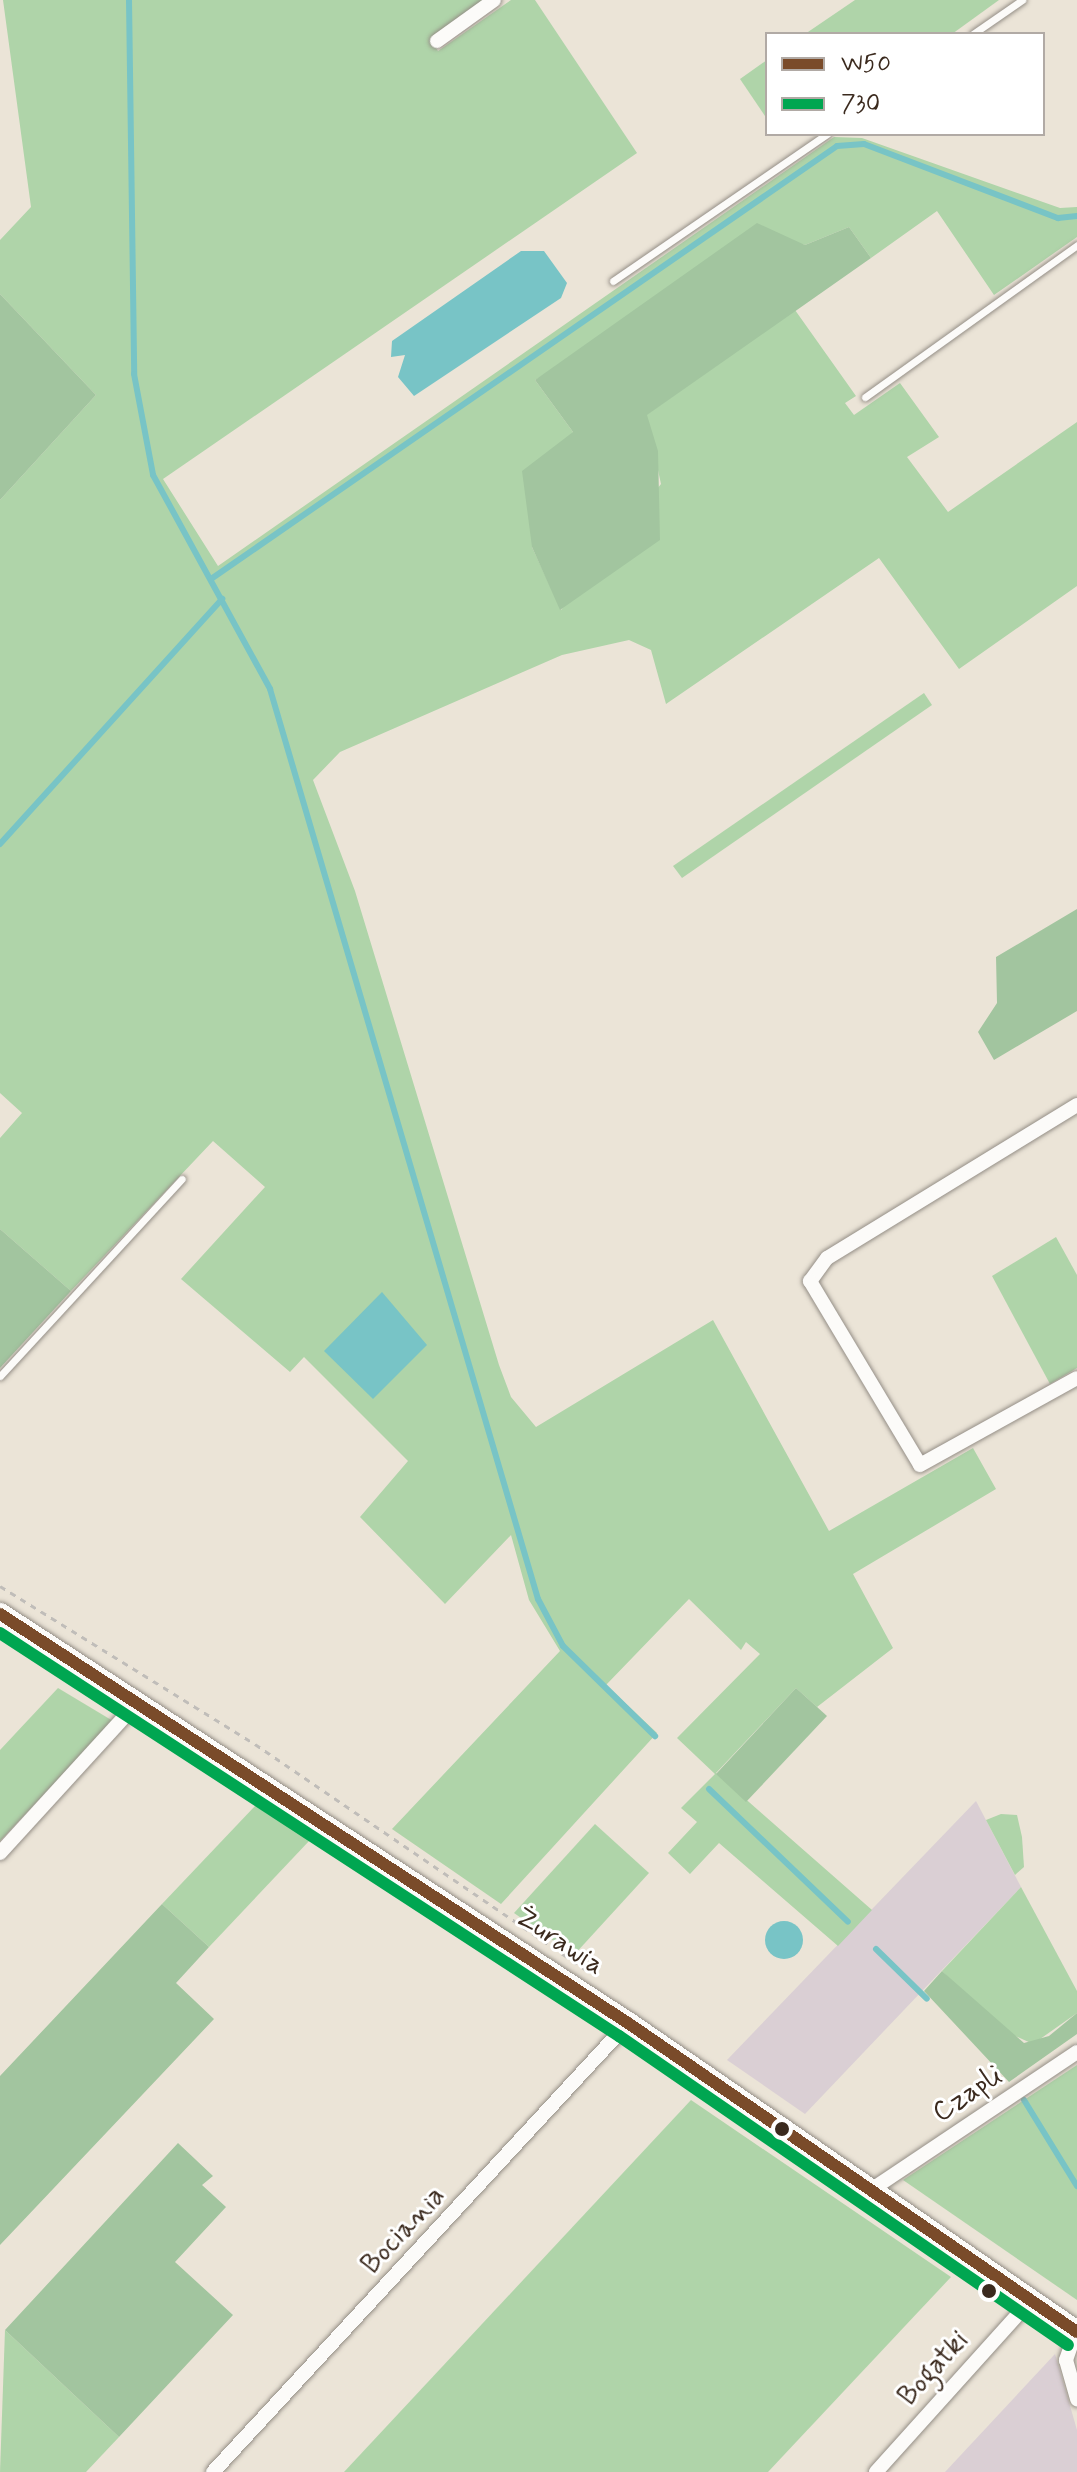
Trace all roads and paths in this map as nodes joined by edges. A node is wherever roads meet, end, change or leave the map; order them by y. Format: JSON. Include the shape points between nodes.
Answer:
{"nodes":[{"id":1,"x":494,"y":0,"type":"edge"},
{"id":2,"x":1022,"y":0,"type":"edge"},
{"id":3,"x":976,"y":32,"type":"edge"},
{"id":4,"x":437,"y":41,"type":"dead end"},
{"id":5,"x":824,"y":136,"type":"edge"},
{"id":6,"x":1077,"y":245,"type":"edge"},
{"id":7,"x":613,"y":281,"type":"dead end"},
{"id":8,"x":865,"y":397,"type":"dead end"},
{"id":9,"x":1077,"y":1105,"type":"edge"},
{"id":10,"x":182,"y":1179,"type":"dead end"},
{"id":11,"x":0,"y":1376,"type":"edge"},
{"id":12,"x":1077,"y":1378,"type":"edge"},
{"id":13,"x":0,"y":1586,"type":"edge"},
{"id":14,"x":0,"y":1614,"type":"edge"},
{"id":15,"x":139,"y":1701,"type":"junction"},
{"id":16,"x":0,"y":1853,"type":"edge"},
{"id":17,"x":590,"y":1972,"type":"dead end"},
{"id":18,"x":628,"y":2023,"type":"junction"},
{"id":19,"x":1077,"y":2052,"type":"edge"},
{"id":20,"x":880,"y":2185,"type":"junction"},
{"id":21,"x":1031,"y":2300,"type":"junction"},
{"id":22,"x":1076,"y":2331,"type":"edge"},
{"id":23,"x":1077,"y":2399,"type":"edge"},
{"id":24,"x":213,"y":2472,"type":"edge"},
{"id":25,"x":876,"y":2472,"type":"edge"}],
"edges":[{"from":1,"to":4,"type":"street"},
{"from":2,"to":3,"type":"lane"},
{"from":5,"to":7,"type":"lane"},
{"from":6,"to":8,"type":"lane"},
{"from":9,"to":12,"type":"street","via":[[827,1258],[810,1281],[920,1465]]},
{"from":10,"to":11,"type":"lane"},
{"from":13,"to":17,"type":"path","via":[[255,1744]]},
{"from":14,"to":15,"type":"main road","name":"Żurawia"},
{"from":15,"to":16,"type":"street"},
{"from":15,"to":18,"type":"main road","name":"Żurawia"},
{"from":18,"to":20,"type":"main road","name":"Żurawia"},
{"from":18,"to":24,"type":"street","name":"Bociania"},
{"from":19,"to":20,"type":"street","name":"Czapli"},
{"from":20,"to":21,"type":"main road","name":"Żurawia"},
{"from":21,"to":22,"type":"main road","name":"Żurawia"},
{"from":21,"to":25,"type":"street","name":"Bogatki"},
{"from":22,"to":23,"type":"street","via":[[1066,2360]]}]}
